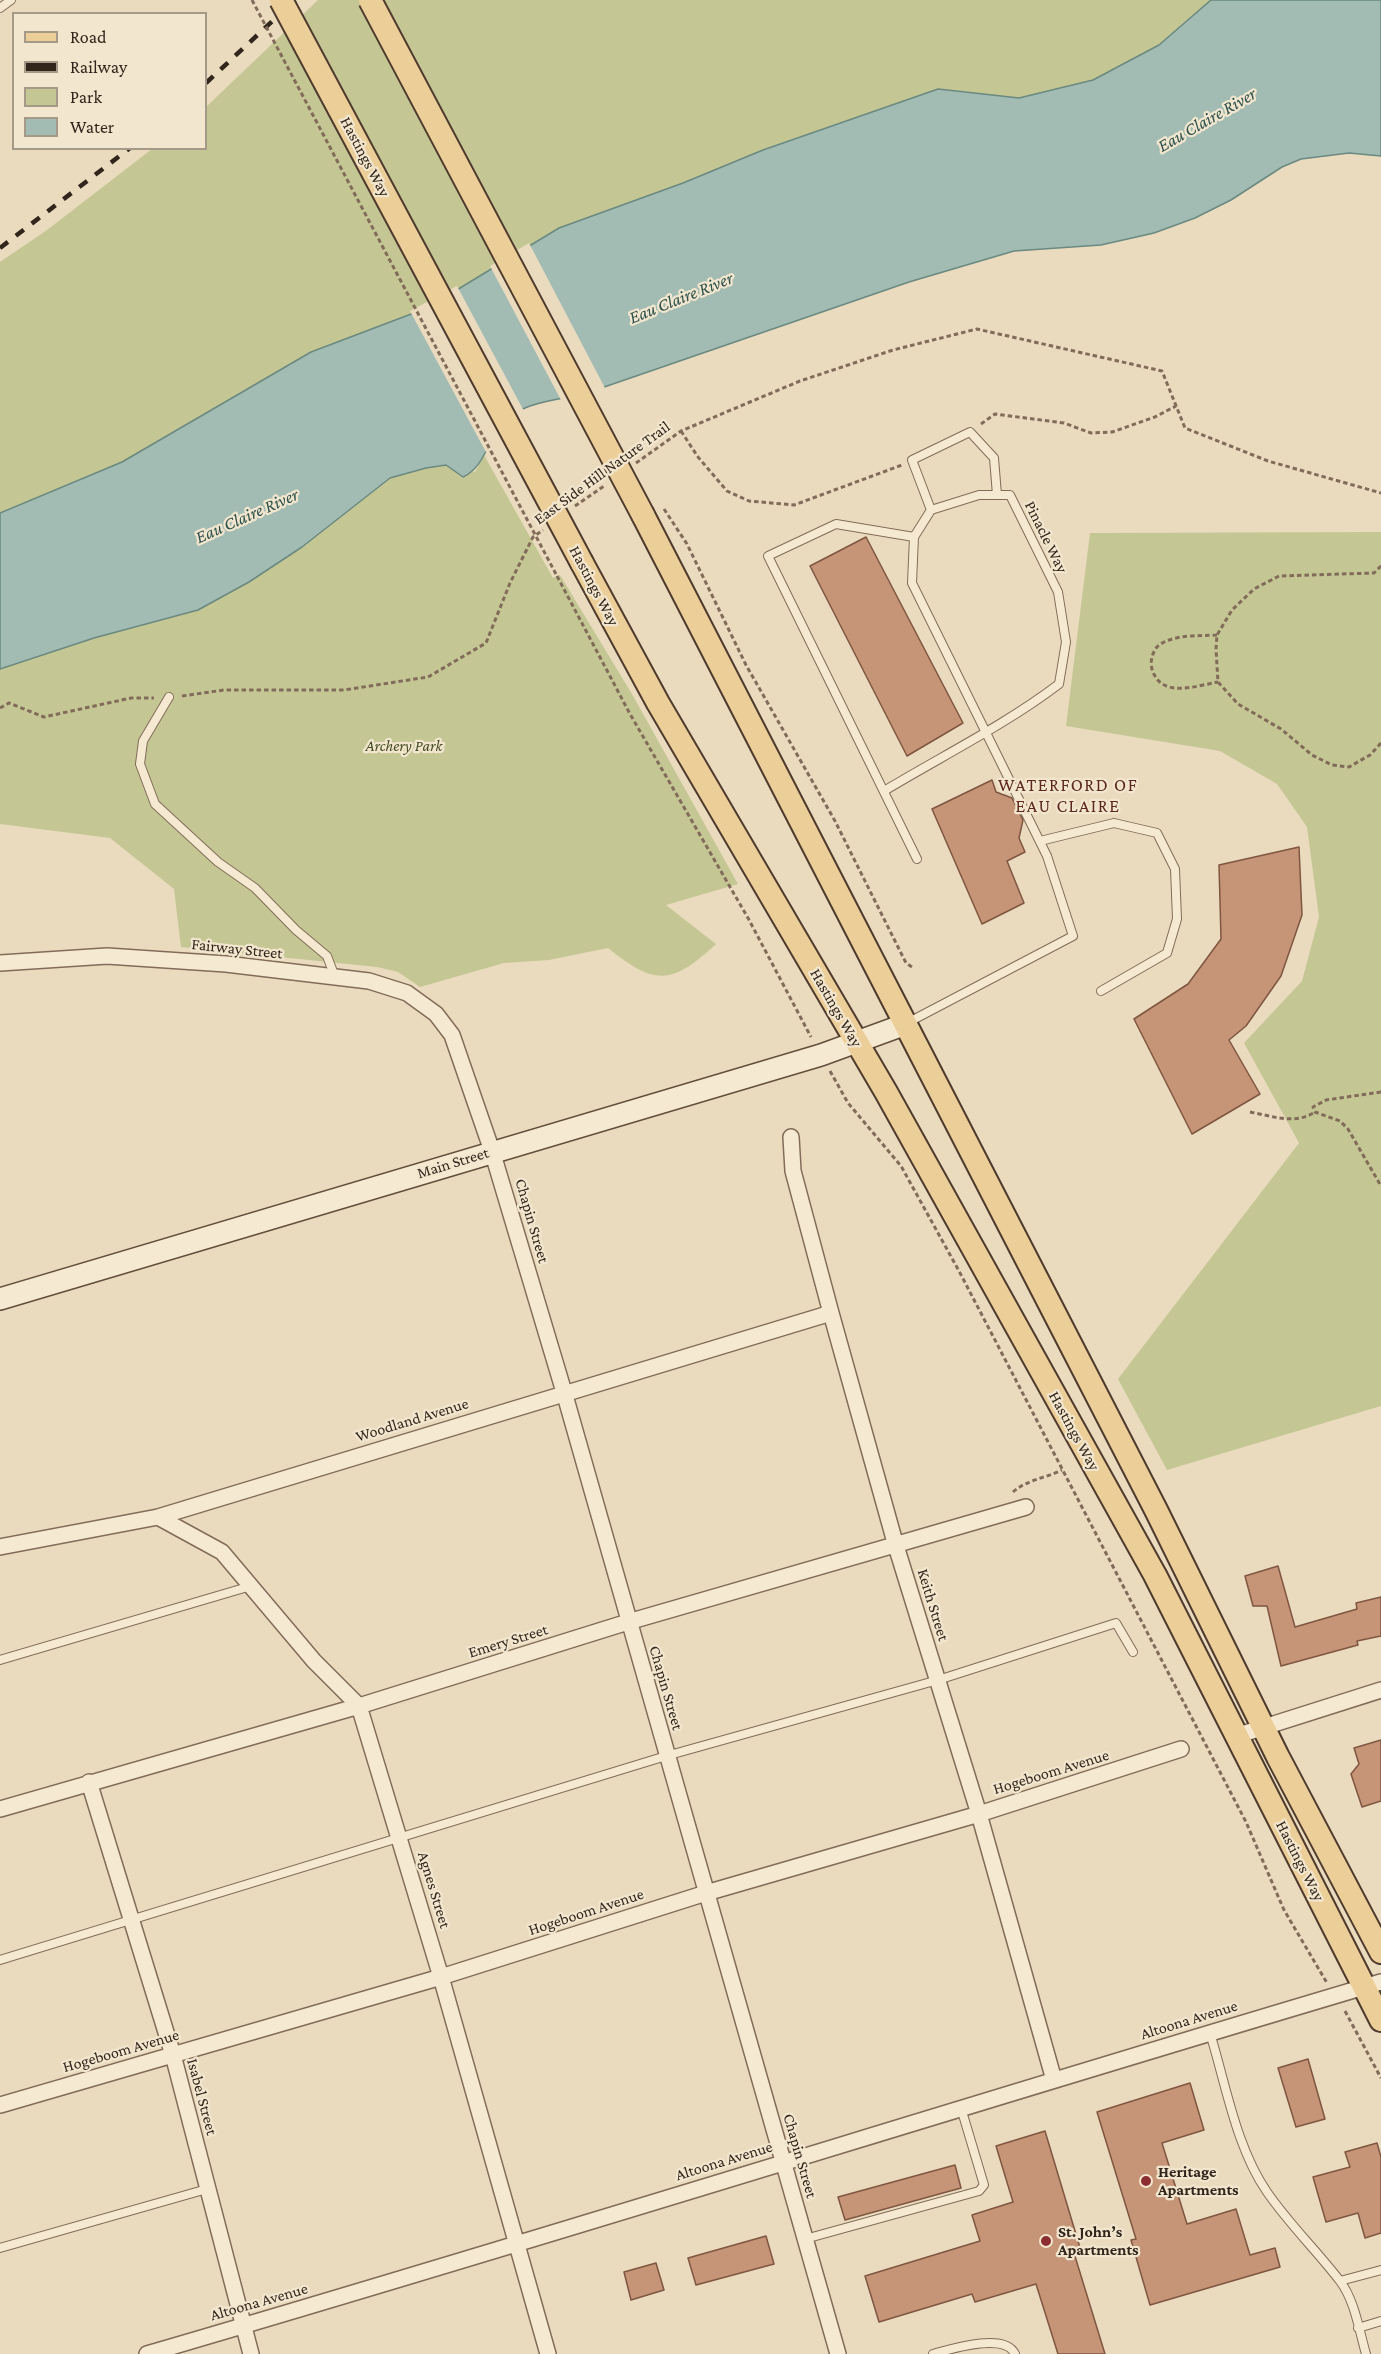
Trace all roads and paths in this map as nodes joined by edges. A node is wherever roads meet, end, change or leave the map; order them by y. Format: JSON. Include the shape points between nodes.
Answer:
{"nodes":[{"id":1,"x":12,"y":0,"type":"edge"},
{"id":2,"x":252,"y":0,"type":"edge"},
{"id":3,"x":281,"y":0,"type":"edge"},
{"id":4,"x":370,"y":0,"type":"edge"},
{"id":5,"x":0,"y":8,"type":"edge"},
{"id":6,"x":1176,"y":406,"type":"junction"},
{"id":7,"x":681,"y":431,"type":"junction"},
{"id":8,"x":970,"y":432,"type":"junction"},
{"id":9,"x":912,"y":460,"type":"junction"},
{"id":10,"x":634,"y":464,"type":"dead end"},
{"id":11,"x":607,"y":484,"type":"dead end"},
{"id":12,"x":1381,"y":493,"type":"edge"},
{"id":13,"x":997,"y":495,"type":"junction"},
{"id":14,"x":570,"y":510,"type":"dead end"},
{"id":15,"x":652,"y":510,"type":"junction"},
{"id":16,"x":931,"y":510,"type":"junction"},
{"id":17,"x":551,"y":524,"type":"dead end"},
{"id":18,"x":914,"y":537,"type":"junction"},
{"id":19,"x":1381,"y":566,"type":"edge"},
{"id":20,"x":1217,"y":635,"type":"junction"},
{"id":21,"x":1218,"y":682,"type":"junction"},
{"id":22,"x":169,"y":697,"type":"junction"},
{"id":23,"x":0,"y":708,"type":"edge"},
{"id":24,"x":987,"y":730,"type":"junction"},
{"id":25,"x":1381,"y":743,"type":"edge"},
{"id":26,"x":884,"y":791,"type":"junction"},
{"id":27,"x":1040,"y":841,"type":"junction"},
{"id":28,"x":917,"y":859,"type":"dead end"},
{"id":29,"x":0,"y":963,"type":"edge"},
{"id":30,"x":912,"y":967,"type":"dead end"},
{"id":31,"x":335,"y":977,"type":"junction"},
{"id":32,"x":1101,"y":991,"type":"dead end"},
{"id":33,"x":906,"y":1024,"type":"junction"},
{"id":34,"x":452,"y":1035,"type":"joint"},
{"id":35,"x":856,"y":1044,"type":"junction"},
{"id":36,"x":821,"y":1055,"type":"junction"},
{"id":37,"x":1381,"y":1092,"type":"edge"},
{"id":38,"x":1315,"y":1112,"type":"junction"},
{"id":39,"x":1250,"y":1113,"type":"dead end"},
{"id":40,"x":791,"y":1137,"type":"dead end"},
{"id":41,"x":492,"y":1151,"type":"junction"},
{"id":42,"x":1381,"y":1186,"type":"edge"},
{"id":43,"x":0,"y":1299,"type":"edge"},
{"id":44,"x":831,"y":1313,"type":"junction"},
{"id":45,"x":564,"y":1392,"type":"junction"},
{"id":46,"x":1026,"y":1507,"type":"dead end"},
{"id":47,"x":158,"y":1517,"type":"junction"},
{"id":48,"x":896,"y":1546,"type":"junction"},
{"id":49,"x":0,"y":1547,"type":"edge"},
{"id":50,"x":250,"y":1586,"type":"junction"},
{"id":51,"x":628,"y":1622,"type":"junction"},
{"id":52,"x":1133,"y":1652,"type":"dead end"},
{"id":53,"x":0,"y":1659,"type":"edge"},
{"id":54,"x":938,"y":1680,"type":"junction"},
{"id":55,"x":1381,"y":1690,"type":"edge"},
{"id":56,"x":359,"y":1706,"type":"junction"},
{"id":57,"x":1262,"y":1726,"type":"junction"},
{"id":58,"x":1236,"y":1736,"type":"junction"},
{"id":59,"x":1181,"y":1749,"type":"dead end"},
{"id":60,"x":666,"y":1756,"type":"junction"},
{"id":61,"x":89,"y":1782,"type":"junction"},
{"id":62,"x":0,"y":1809,"type":"edge"},
{"id":63,"x":979,"y":1814,"type":"junction"},
{"id":64,"x":399,"y":1837,"type":"junction"},
{"id":65,"x":706,"y":1893,"type":"junction"},
{"id":66,"x":131,"y":1920,"type":"junction"},
{"id":67,"x":1381,"y":1952,"type":"edge"},
{"id":68,"x":0,"y":1960,"type":"edge"},
{"id":69,"x":441,"y":1977,"type":"junction"},
{"id":70,"x":1372,"y":1984,"type":"edge"},
{"id":71,"x":1335,"y":1996,"type":"junction"},
{"id":72,"x":1381,"y":2020,"type":"edge"},
{"id":73,"x":1210,"y":2033,"type":"junction"},
{"id":74,"x":172,"y":2055,"type":"junction"},
{"id":75,"x":1381,"y":2078,"type":"edge"},
{"id":76,"x":1054,"y":2080,"type":"junction"},
{"id":77,"x":0,"y":2105,"type":"edge"},
{"id":78,"x":961,"y":2108,"type":"junction"},
{"id":79,"x":783,"y":2161,"type":"junction"},
{"id":80,"x":207,"y":2189,"type":"junction"},
{"id":81,"x":805,"y":2239,"type":"junction"},
{"id":82,"x":517,"y":2245,"type":"junction"},
{"id":83,"x":0,"y":2248,"type":"edge"},
{"id":84,"x":1381,"y":2270,"type":"edge"},
{"id":85,"x":1340,"y":2281,"type":"junction"},
{"id":86,"x":1381,"y":2321,"type":"edge"},
{"id":87,"x":243,"y":2326,"type":"junction"},
{"id":88,"x":1358,"y":2328,"type":"junction"},
{"id":89,"x":147,"y":2354,"type":"edge"},
{"id":90,"x":251,"y":2354,"type":"edge"},
{"id":91,"x":548,"y":2354,"type":"edge"},
{"id":92,"x":838,"y":2354,"type":"edge"},
{"id":93,"x":933,"y":2354,"type":"edge"},
{"id":94,"x":1015,"y":2354,"type":"edge"},
{"id":95,"x":1366,"y":2354,"type":"edge"}],
"edges":[{"from":1,"to":5,"type":"lane"},
{"from":2,"to":36,"type":"path","bridge":true,"via":[[630,714]]},
{"from":3,"to":35,"type":"main road","name":"Hastings Way","bridge":true,"via":[[658,703]]},
{"from":4,"to":15,"type":"main road","name":"Hastings Way","bridge":true},
{"from":6,"to":7,"type":"path","name":"East Side Hill Nature Trail","via":[[1162,371],[977,328],[893,350],[800,381]]},
{"from":6,"to":8,"type":"path","via":[[1112,432],[1091,433],[1064,423],[994,414]]},
{"from":6,"to":12,"type":"path","via":[[1185,429],[1268,461]]},
{"from":7,"to":9,"type":"path","via":[[727,491],[749,501],[794,505]]},
{"from":7,"to":10,"type":"path","name":"East Side Hill Nature Trail"},
{"from":8,"to":9,"type":"lane"},
{"from":8,"to":13,"type":"lane","via":[[994,459]]},
{"from":9,"to":16,"type":"lane"},
{"from":11,"to":14,"type":"path","name":"East Side Hill Nature Trail"},
{"from":13,"to":16,"type":"lane","via":[[979,495]]},
{"from":13,"to":24,"type":"lane","name":"Pinacle Way","via":[[1010,495],[1058,592],[1066,642],[1059,684],[1025,710]]},
{"from":15,"to":30,"type":"path","via":[[687,544],[746,665],[835,821],[906,963]]},
{"from":15,"to":33,"type":"main road","name":"Hastings Way"},
{"from":16,"to":18,"type":"lane"},
{"from":17,"to":22,"type":"path","name":"East Side Hill Nature Trail","via":[[533,537],[486,643],[428,677],[344,690],[224,690]]},
{"from":18,"to":24,"type":"lane","via":[[912,582]]},
{"from":18,"to":26,"type":"lane","via":[[836,524],[768,556]]},
{"from":19,"to":20,"type":"path","via":[[1374,573],[1279,576],[1254,589],[1232,610]]},
{"from":20,"to":21,"type":"path"},
{"from":20,"to":21,"type":"path","via":[[1173,639],[1157,646],[1150,660],[1153,672],[1164,686],[1176,689]]},
{"from":21,"to":25,"type":"path","via":[[1238,705],[1332,765],[1349,767]]},
{"from":22,"to":23,"type":"path","name":"East Side Hill Nature Trail","via":[[131,698],[44,717],[9,703]]},
{"from":22,"to":31,"type":"lane","via":[[143,741],[140,764],[155,804],[218,862],[255,888],[327,956]]},
{"from":24,"to":26,"type":"lane"},
{"from":24,"to":27,"type":"lane"},
{"from":26,"to":28,"type":"lane"},
{"from":27,"to":32,"type":"lane","via":[[1114,823],[1156,833],[1175,869],[1177,919],[1167,953]]},
{"from":27,"to":33,"type":"lane","via":[[1073,936]]},
{"from":29,"to":31,"type":"street","name":"Fairway Street","via":[[107,956]]},
{"from":31,"to":34,"type":"street","name":"Fairway Street","via":[[369,981],[407,993],[436,1014]]},
{"from":33,"to":35,"type":"street","name":"Main Street"},
{"from":33,"to":57,"type":"main road","name":"Hastings Way","via":[[1156,1510]]},
{"from":34,"to":41,"type":"street","name":"Chapin Street"},
{"from":35,"to":36,"type":"street","name":"Main Street"},
{"from":35,"to":58,"type":"main road","name":"Hastings Way","via":[[1149,1565]]},
{"from":36,"to":41,"type":"street","name":"Main Street"},
{"from":36,"to":71,"type":"path","via":[[849,1103],[901,1166],[959,1271],[1246,1822],[1284,1910]]},
{"from":37,"to":38,"type":"path","via":[[1326,1100],[1313,1107]]},
{"from":38,"to":39,"type":"path","via":[[1294,1120]]},
{"from":38,"to":42,"type":"path","via":[[1340,1121],[1348,1129]]},
{"from":40,"to":44,"type":"street","name":"Keith Street","via":[[793,1171]]},
{"from":41,"to":43,"type":"street","name":"Main Street"},
{"from":41,"to":45,"type":"street","name":"Chapin Street"},
{"from":44,"to":45,"type":"street","name":"Woodland Avenue"},
{"from":44,"to":48,"type":"street","name":"Keith Street"},
{"from":45,"to":47,"type":"street","name":"Woodland Avenue"},
{"from":45,"to":51,"type":"street","name":"Chapin Street"},
{"from":46,"to":48,"type":"street","name":"Emery Street"},
{"from":47,"to":49,"type":"street","name":"Woodland Avenue"},
{"from":47,"to":50,"type":"street","name":"Agnes Street","via":[[222,1552]]},
{"from":48,"to":51,"type":"street","name":"Emery Street"},
{"from":48,"to":54,"type":"street","name":"Keith Street"},
{"from":50,"to":53,"type":"lane"},
{"from":50,"to":56,"type":"street","name":"Agnes Street","via":[[314,1661]]},
{"from":51,"to":56,"type":"street","name":"Emery Street"},
{"from":51,"to":60,"type":"street","name":"Chapin Street"},
{"from":52,"to":54,"type":"lane","via":[[1116,1623]]},
{"from":54,"to":60,"type":"lane"},
{"from":54,"to":63,"type":"street","name":"Keith Street"},
{"from":55,"to":57,"type":"street"},
{"from":56,"to":61,"type":"street","name":"Emery Street"},
{"from":56,"to":64,"type":"street","name":"Agnes Street"},
{"from":57,"to":58,"type":"street"},
{"from":57,"to":67,"type":"main road","name":"Hastings Way"},
{"from":58,"to":70,"type":"main road","name":"Hastings Way"},
{"from":59,"to":63,"type":"street","name":"Hogeboom Avenue"},
{"from":60,"to":64,"type":"lane"},
{"from":60,"to":65,"type":"street","name":"Chapin Street"},
{"from":61,"to":62,"type":"street","name":"Emery Street"},
{"from":61,"to":66,"type":"street","name":"Isabel Street"},
{"from":63,"to":65,"type":"street","name":"Hogeboom Avenue"},
{"from":63,"to":76,"type":"street","name":"Keith Street"},
{"from":64,"to":66,"type":"lane"},
{"from":64,"to":69,"type":"street","name":"Agnes Street"},
{"from":65,"to":69,"type":"street","name":"Hogeboom Avenue"},
{"from":65,"to":79,"type":"street","name":"Chapin Street"},
{"from":66,"to":68,"type":"lane"},
{"from":66,"to":74,"type":"street","name":"Isabel Street"},
{"from":69,"to":74,"type":"street","name":"Hogeboom Avenue"},
{"from":69,"to":82,"type":"street","name":"Agnes Street"},
{"from":70,"to":71,"type":"street","name":"Altoona Avenue"},
{"from":70,"to":72,"type":"main road","name":"Hastings Way"},
{"from":71,"to":73,"type":"street","name":"Altoona Avenue"},
{"from":71,"to":75,"type":"path"},
{"from":73,"to":76,"type":"street","name":"Altoona Avenue"},
{"from":73,"to":85,"type":"lane","via":[[1255,2171],[1267,2192]]},
{"from":74,"to":77,"type":"street","name":"Hogeboom Avenue"},
{"from":74,"to":80,"type":"street","name":"Isabel Street"},
{"from":76,"to":78,"type":"street","name":"Altoona Avenue"},
{"from":78,"to":79,"type":"street","name":"Altoona Avenue"},
{"from":78,"to":81,"type":"lane","via":[[984,2185],[979,2191]]},
{"from":79,"to":81,"type":"street","name":"Chapin Street"},
{"from":79,"to":82,"type":"street","name":"Altoona Avenue"},
{"from":80,"to":83,"type":"lane"},
{"from":80,"to":87,"type":"street","name":"Isabel Street"},
{"from":81,"to":92,"type":"street","name":"Chapin Street"},
{"from":82,"to":87,"type":"street","name":"Altoona Avenue"},
{"from":82,"to":91,"type":"street","name":"Agnes Street"},
{"from":84,"to":85,"type":"lane"},
{"from":85,"to":88,"type":"lane"},
{"from":86,"to":88,"type":"lane"},
{"from":87,"to":89,"type":"street","name":"Altoona Avenue"},
{"from":87,"to":90,"type":"street","name":"Isabel Street"},
{"from":88,"to":95,"type":"lane"},
{"from":93,"to":94,"type":"lane","via":[[991,2343],[1003,2344]]}]}
